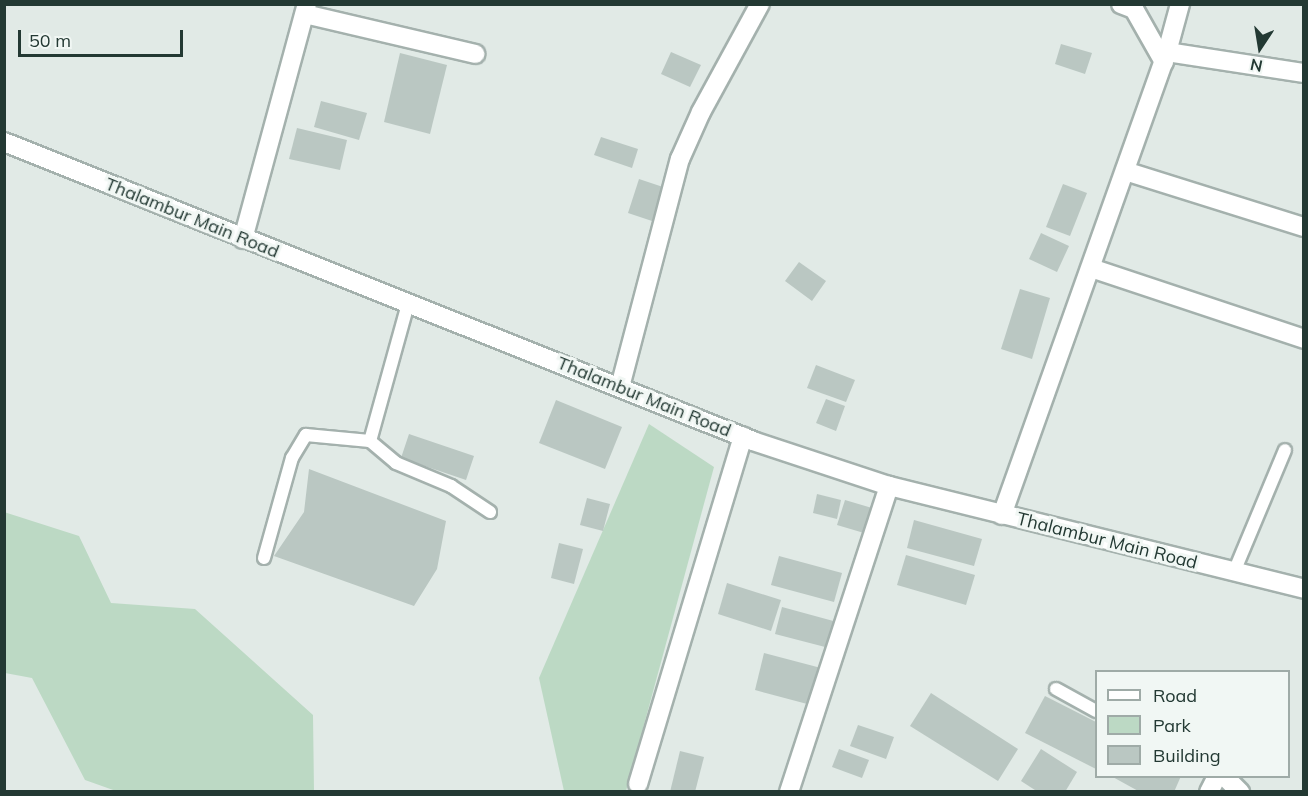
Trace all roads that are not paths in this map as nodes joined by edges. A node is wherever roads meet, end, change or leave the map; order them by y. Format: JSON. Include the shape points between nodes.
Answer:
{"nodes":[{"id":1,"x":760,"y":4,"type":"edge"},
{"id":2,"x":1121,"y":4,"type":"edge"},
{"id":3,"x":1180,"y":4,"type":"edge"},
{"id":4,"x":306,"y":9,"type":"edge"},
{"id":5,"x":475,"y":54,"type":"dead end"},
{"id":6,"x":1166,"y":57,"type":"junction"},
{"id":7,"x":1304,"y":73,"type":"edge"},
{"id":8,"x":4,"y":142,"type":"edge"},
{"id":9,"x":1125,"y":171,"type":"junction"},
{"id":10,"x":1304,"y":228,"type":"edge"},
{"id":11,"x":243,"y":239,"type":"junction"},
{"id":12,"x":1091,"y":268,"type":"junction"},
{"id":13,"x":408,"y":304,"type":"junction"},
{"id":14,"x":1304,"y":339,"type":"edge"},
{"id":15,"x":620,"y":387,"type":"junction"},
{"id":16,"x":743,"y":437,"type":"junction"},
{"id":17,"x":370,"y":441,"type":"junction"},
{"id":18,"x":1285,"y":450,"type":"dead end"},
{"id":19,"x":889,"y":486,"type":"junction"},
{"id":20,"x":490,"y":512,"type":"dead end"},
{"id":21,"x":1002,"y":515,"type":"junction"},
{"id":22,"x":264,"y":558,"type":"dead end"},
{"id":23,"x":1234,"y":572,"type":"junction"},
{"id":24,"x":1304,"y":589,"type":"edge"},
{"id":25,"x":1056,"y":689,"type":"dead end"},
{"id":26,"x":1095,"y":710,"type":"edge"},
{"id":27,"x":1216,"y":780,"type":"edge"},
{"id":28,"x":638,"y":784,"type":"dead end"},
{"id":29,"x":789,"y":792,"type":"edge"},
{"id":30,"x":1240,"y":792,"type":"edge"}],
"edges":[{"from":1,"to":15,"type":"street","via":[[700,112],[680,159]]},
{"from":2,"to":6,"type":"street","via":[[1134,9]]},
{"from":3,"to":6,"type":"street"},
{"from":4,"to":5,"type":"street"},
{"from":4,"to":11,"type":"street"},
{"from":6,"to":7,"type":"street"},
{"from":6,"to":9,"type":"street"},
{"from":8,"to":11,"type":"street","name":"Thalambur Main Road"},
{"from":9,"to":10,"type":"street"},
{"from":9,"to":12,"type":"street"},
{"from":11,"to":13,"type":"street","name":"Thalambur Main Road"},
{"from":12,"to":14,"type":"street"},
{"from":12,"to":21,"type":"street"},
{"from":13,"to":15,"type":"street","name":"Thalambur Main Road"},
{"from":13,"to":17,"type":"lane"},
{"from":15,"to":16,"type":"street","name":"Thalambur Main Road"},
{"from":16,"to":19,"type":"street","name":"Thalambur Main Road"},
{"from":16,"to":28,"type":"street"},
{"from":17,"to":20,"type":"lane","via":[[396,463],[451,486]]},
{"from":17,"to":22,"type":"lane","via":[[306,435],[292,458]]},
{"from":18,"to":23,"type":"lane"},
{"from":19,"to":21,"type":"street","name":"Thalambur Main Road"},
{"from":19,"to":29,"type":"street"},
{"from":21,"to":23,"type":"street","name":"Thalambur Main Road"},
{"from":23,"to":24,"type":"street","name":"Thalambur Main Road"},
{"from":25,"to":26,"type":"lane"},
{"from":27,"to":30,"type":"street"}]}
